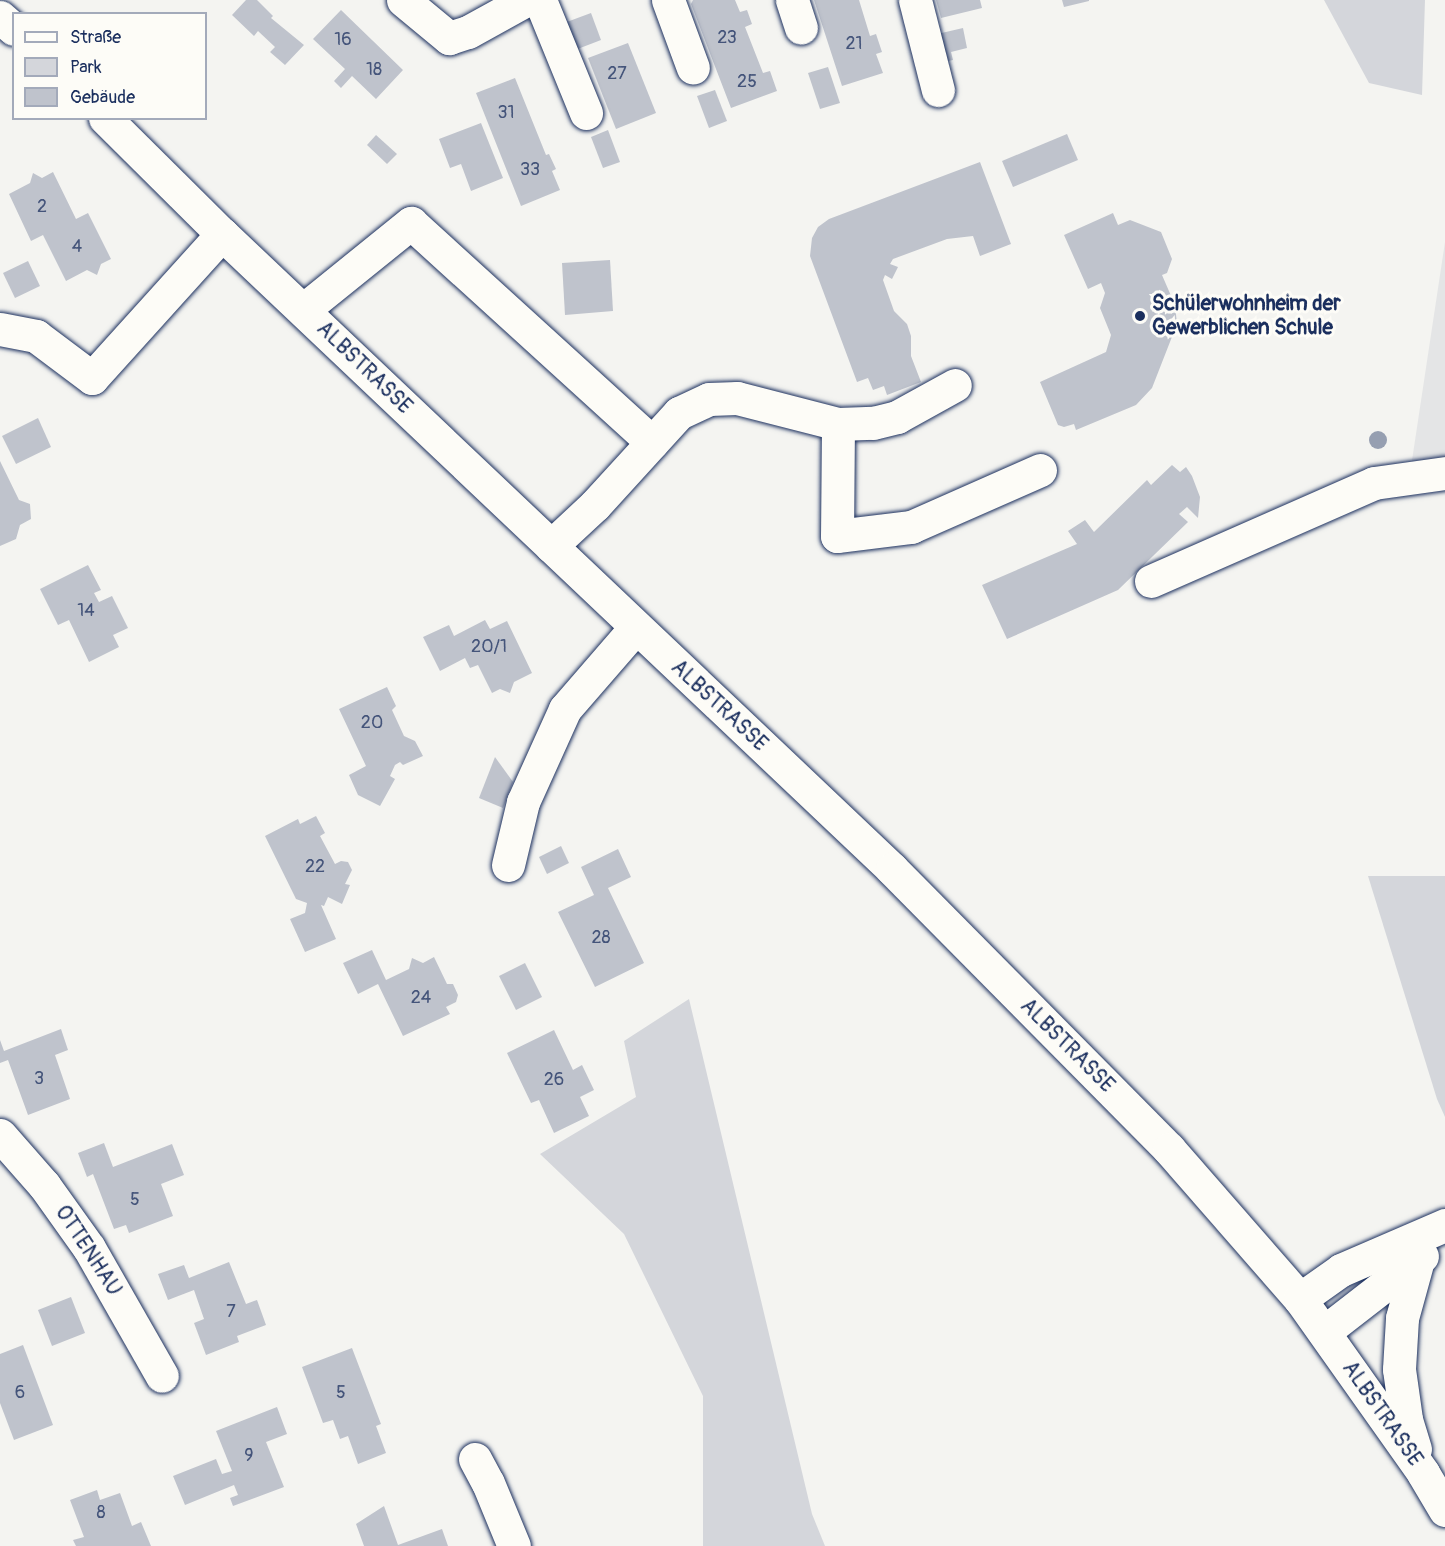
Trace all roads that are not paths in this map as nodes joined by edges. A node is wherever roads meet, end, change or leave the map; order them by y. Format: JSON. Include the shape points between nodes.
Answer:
{"nodes":[{"id":1,"x":403,"y":0,"type":"edge"},
{"id":2,"x":526,"y":0,"type":"edge"},
{"id":3,"x":540,"y":0,"type":"edge"},
{"id":4,"x":668,"y":0,"type":"edge"},
{"id":5,"x":915,"y":0,"type":"edge"},
{"id":6,"x":0,"y":17,"type":"edge"},
{"id":7,"x":12,"y":27,"type":"edge"},
{"id":8,"x":693,"y":68,"type":"dead end"},
{"id":9,"x":938,"y":90,"type":"dead end"},
{"id":10,"x":586,"y":113,"type":"dead end"},
{"id":11,"x":107,"y":120,"type":"edge"},
{"id":12,"x":222,"y":234,"type":"junction"},
{"id":13,"x":303,"y":310,"type":"junction"},
{"id":14,"x":0,"y":328,"type":"edge"},
{"id":15,"x":955,"y":385,"type":"dead end"},
{"id":16,"x":838,"y":424,"type":"junction"},
{"id":17,"x":651,"y":442,"type":"junction"},
{"id":18,"x":1040,"y":470,"type":"dead end"},
{"id":19,"x":1445,"y":473,"type":"edge"},
{"id":20,"x":551,"y":546,"type":"junction"},
{"id":21,"x":1151,"y":581,"type":"dead end"},
{"id":22,"x":636,"y":627,"type":"junction"},
{"id":23,"x":508,"y":865,"type":"dead end"},
{"id":24,"x":0,"y":1135,"type":"edge"},
{"id":25,"x":1445,"y":1225,"type":"edge"},
{"id":26,"x":1445,"y":1238,"type":"edge"},
{"id":27,"x":1418,"y":1260,"type":"junction"},
{"id":28,"x":1300,"y":1299,"type":"junction"},
{"id":29,"x":1324,"y":1332,"type":"junction"},
{"id":30,"x":162,"y":1376,"type":"dead end"},
{"id":31,"x":475,"y":1459,"type":"dead end"},
{"id":32,"x":1423,"y":1473,"type":"junction"},
{"id":33,"x":1445,"y":1510,"type":"edge"},
{"id":34,"x":514,"y":1546,"type":"edge"}],
"edges":[{"from":1,"to":2,"type":"street","via":[[449,38],[468,32]]},
{"from":3,"to":10,"type":"street"},
{"from":4,"to":8,"type":"street"},
{"from":5,"to":9,"type":"street"},
{"from":6,"to":7,"type":"street"},
{"from":11,"to":12,"type":"street","name":"ALBSTRASSE"},
{"from":12,"to":13,"type":"street","name":"ALBSTRASSE"},
{"from":12,"to":14,"type":"street","via":[[92,378],[36,336]]},
{"from":13,"to":17,"type":"street","via":[[411,223]]},
{"from":13,"to":20,"type":"street","name":"ALBSTRASSE"},
{"from":15,"to":16,"type":"street","via":[[897,417],[873,423]]},
{"from":16,"to":17,"type":"street","via":[[736,398],[709,399],[679,413]]},
{"from":16,"to":18,"type":"street","via":[[837,536],[911,527]]},
{"from":17,"to":20,"type":"street","via":[[596,505]]},
{"from":19,"to":21,"type":"street","via":[[1374,483]]},
{"from":20,"to":22,"type":"street","name":"ALBSTRASSE"},
{"from":22,"to":23,"type":"street","via":[[565,709],[523,802]]},
{"from":22,"to":28,"type":"street","name":"ALBSTRASSE","via":[[892,869],[1119,1098],[1169,1149]]},
{"from":24,"to":30,"type":"street","name":"OTTENHAU","via":[[44,1185],[89,1248]]},
{"from":25,"to":28,"type":"street","via":[[1341,1270]]},
{"from":26,"to":27,"type":"street"},
{"from":27,"to":29,"type":"street"},
{"from":27,"to":32,"type":"street","via":[[1402,1318],[1399,1369],[1406,1419]]},
{"from":28,"to":29,"type":"street","name":"ALBSTRASSE"},
{"from":29,"to":32,"type":"street","name":"ALBSTRASSE"},
{"from":31,"to":34,"type":"street"},
{"from":32,"to":33,"type":"street","name":"ALBSTRASSE"}]}
